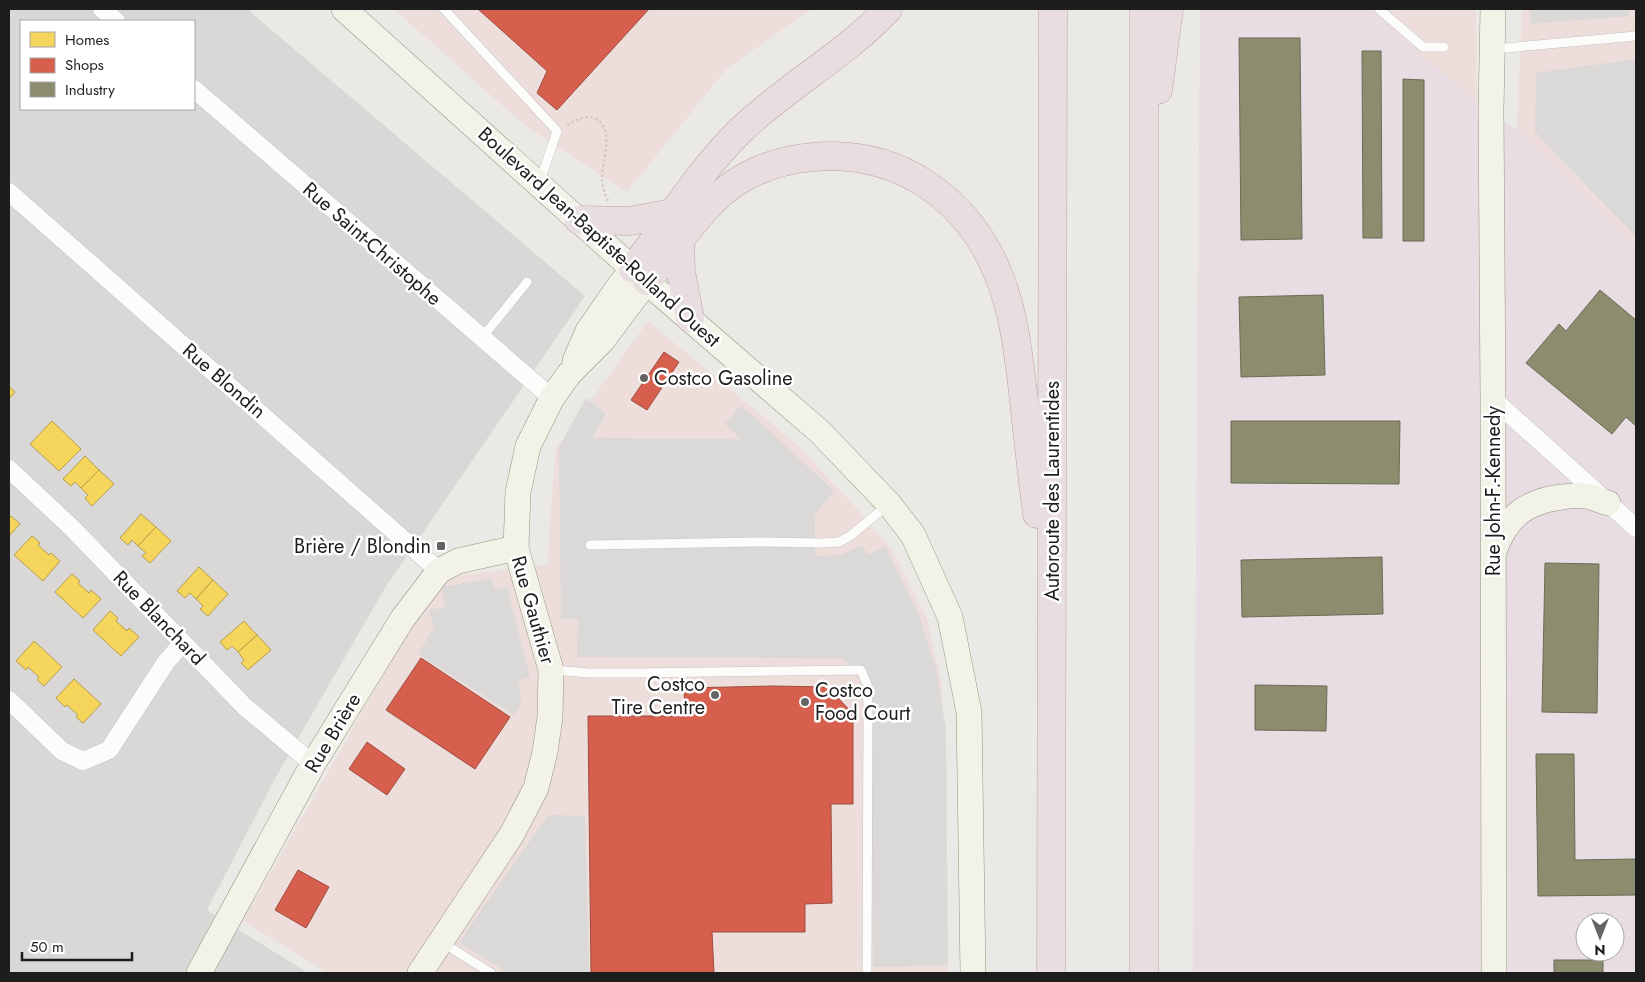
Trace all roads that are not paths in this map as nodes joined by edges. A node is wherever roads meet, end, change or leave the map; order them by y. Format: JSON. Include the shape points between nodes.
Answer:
{"nodes":[{"id":1,"x":102,"y":9,"type":"edge"},
{"id":2,"x":344,"y":9,"type":"edge"},
{"id":3,"x":444,"y":9,"type":"edge"},
{"id":4,"x":888,"y":9,"type":"edge"},
{"id":5,"x":1053,"y":9,"type":"edge"},
{"id":6,"x":1144,"y":9,"type":"edge"},
{"id":7,"x":1169,"y":9,"type":"edge"},
{"id":8,"x":1379,"y":9,"type":"edge"},
{"id":9,"x":1494,"y":9,"type":"edge"},
{"id":10,"x":115,"y":20,"type":"edge"},
{"id":11,"x":1636,"y":36,"type":"edge"},
{"id":12,"x":1444,"y":47,"type":"dead end"},
{"id":13,"x":1492,"y":49,"type":"junction"},
{"id":14,"x":195,"y":90,"type":"edge"},
{"id":15,"x":539,"y":184,"type":"junction"},
{"id":16,"x":9,"y":192,"type":"edge"},
{"id":17,"x":1143,"y":201,"type":"junction"},
{"id":18,"x":672,"y":213,"type":"junction"},
{"id":19,"x":579,"y":220,"type":"junction"},
{"id":20,"x":680,"y":240,"type":"junction"},
{"id":21,"x":640,"y":275,"type":"junction"},
{"id":22,"x":527,"y":282,"type":"dead end"},
{"id":23,"x":690,"y":318,"type":"junction"},
{"id":24,"x":481,"y":338,"type":"junction"},
{"id":25,"x":552,"y":398,"type":"junction"},
{"id":26,"x":1493,"y":399,"type":"junction"},
{"id":27,"x":9,"y":469,"type":"edge"},
{"id":28,"x":1608,"y":503,"type":"junction"},
{"id":29,"x":889,"y":504,"type":"junction"},
{"id":30,"x":1636,"y":528,"type":"edge"},
{"id":31,"x":590,"y":545,"type":"dead end"},
{"id":32,"x":516,"y":548,"type":"junction"},
{"id":33,"x":1493,"y":554,"type":"junction"},
{"id":34,"x":439,"y":571,"type":"junction"},
{"id":35,"x":1051,"y":639,"type":"junction"},
{"id":36,"x":183,"y":643,"type":"junction"},
{"id":37,"x":551,"y":670,"type":"junction"},
{"id":38,"x":9,"y":700,"type":"edge"},
{"id":39,"x":313,"y":764,"type":"junction"},
{"id":40,"x":440,"y":941,"type":"junction"},
{"id":41,"x":425,"y":972,"type":"edge"},
{"id":42,"x":199,"y":973,"type":"edge"},
{"id":43,"x":491,"y":973,"type":"edge"},
{"id":44,"x":867,"y":973,"type":"edge"},
{"id":45,"x":973,"y":973,"type":"edge"},
{"id":46,"x":1051,"y":973,"type":"edge"},
{"id":47,"x":1144,"y":973,"type":"edge"},
{"id":48,"x":1494,"y":973,"type":"edge"}],
"edges":[{"from":1,"to":10,"type":"street"},
{"from":2,"to":15,"type":"street","name":"Boulevard Jean-Baptiste-Rolland Ouest"},
{"from":3,"to":15,"type":"lane","via":[[557,131]]},
{"from":4,"to":18,"type":"highway","via":[[860,36],[741,131]]},
{"from":5,"to":35,"type":"highway","name":"Autoroute des Laurentides"},
{"from":6,"to":17,"type":"highway"},
{"from":7,"to":17,"type":"highway"},
{"from":8,"to":12,"type":"lane","via":[[1423,47]]},
{"from":9,"to":13,"type":"street","name":"Rue John-F.-Kennedy"},
{"from":11,"to":13,"type":"lane"},
{"from":13,"to":26,"type":"street","name":"Rue John-F.-Kennedy"},
{"from":14,"to":24,"type":"street","name":"Rue Saint-Christophe"},
{"from":15,"to":19,"type":"street","name":"Boulevard Jean-Baptiste-Rolland Ouest"},
{"from":16,"to":34,"type":"street","name":"Rue Blondin"},
{"from":17,"to":47,"type":"highway"},
{"from":18,"to":19,"type":"highway","via":[[630,221]]},
{"from":18,"to":21,"type":"highway"},
{"from":19,"to":21,"type":"street","name":"Boulevard Jean-Baptiste-Rolland Ouest"},
{"from":20,"to":21,"type":"highway"},
{"from":20,"to":23,"type":"highway","via":[[680,266]]},
{"from":20,"to":35,"type":"highway","via":[[707,207],[738,181],[757,170],[782,162],[821,156],[863,159],[899,169],[932,188],[964,217],[991,258],[1013,323]]},
{"from":21,"to":23,"type":"street","name":"Boulevard Jean-Baptiste-Rolland Ouest"},
{"from":21,"to":25,"type":"street","name":"Rue Gauthier","via":[[602,341]]},
{"from":22,"to":24,"type":"lane"},
{"from":23,"to":29,"type":"street","name":"Boulevard Jean-Baptiste-Rolland Ouest","via":[[820,432]]},
{"from":24,"to":25,"type":"street","name":"Rue Saint-Christophe"},
{"from":25,"to":32,"type":"street","name":"Rue Gauthier","via":[[528,446],[518,492]]},
{"from":26,"to":28,"type":"street"},
{"from":26,"to":33,"type":"street","name":"Rue John-F.-Kennedy"},
{"from":27,"to":36,"type":"street","name":"Rue Blanchard","via":[[72,528]]},
{"from":28,"to":30,"type":"street"},
{"from":28,"to":33,"type":"street","via":[[1586,496],[1569,496],[1547,498],[1528,506],[1512,519]]},
{"from":29,"to":31,"type":"lane","via":[[839,542]]},
{"from":29,"to":45,"type":"street","name":"Boulevard Jean-Baptiste-Rolland Ouest","via":[[913,535],[950,617],[969,712]]},
{"from":32,"to":34,"type":"street","name":"Rue Brière","via":[[458,561]]},
{"from":32,"to":37,"type":"street","name":"Rue Gauthier"},
{"from":33,"to":48,"type":"street","name":"Rue John-F.-Kennedy"},
{"from":34,"to":39,"type":"street","name":"Rue Brière","via":[[403,618]]},
{"from":35,"to":46,"type":"highway","name":"Autoroute des Laurentides"},
{"from":36,"to":38,"type":"street","via":[[166,662],[109,750],[83,761],[62,751]]},
{"from":36,"to":39,"type":"street","name":"Rue Blanchard","via":[[245,707]]},
{"from":37,"to":40,"type":"street","name":"Rue Gauthier","via":[[550,717],[536,788],[512,834]]},
{"from":37,"to":44,"type":"lane","via":[[590,673],[861,670],[867,684],[868,706]]},
{"from":39,"to":42,"type":"street","name":"Rue Brière"},
{"from":40,"to":41,"type":"street","name":"Rue Gauthier"},
{"from":40,"to":43,"type":"lane"}]}
